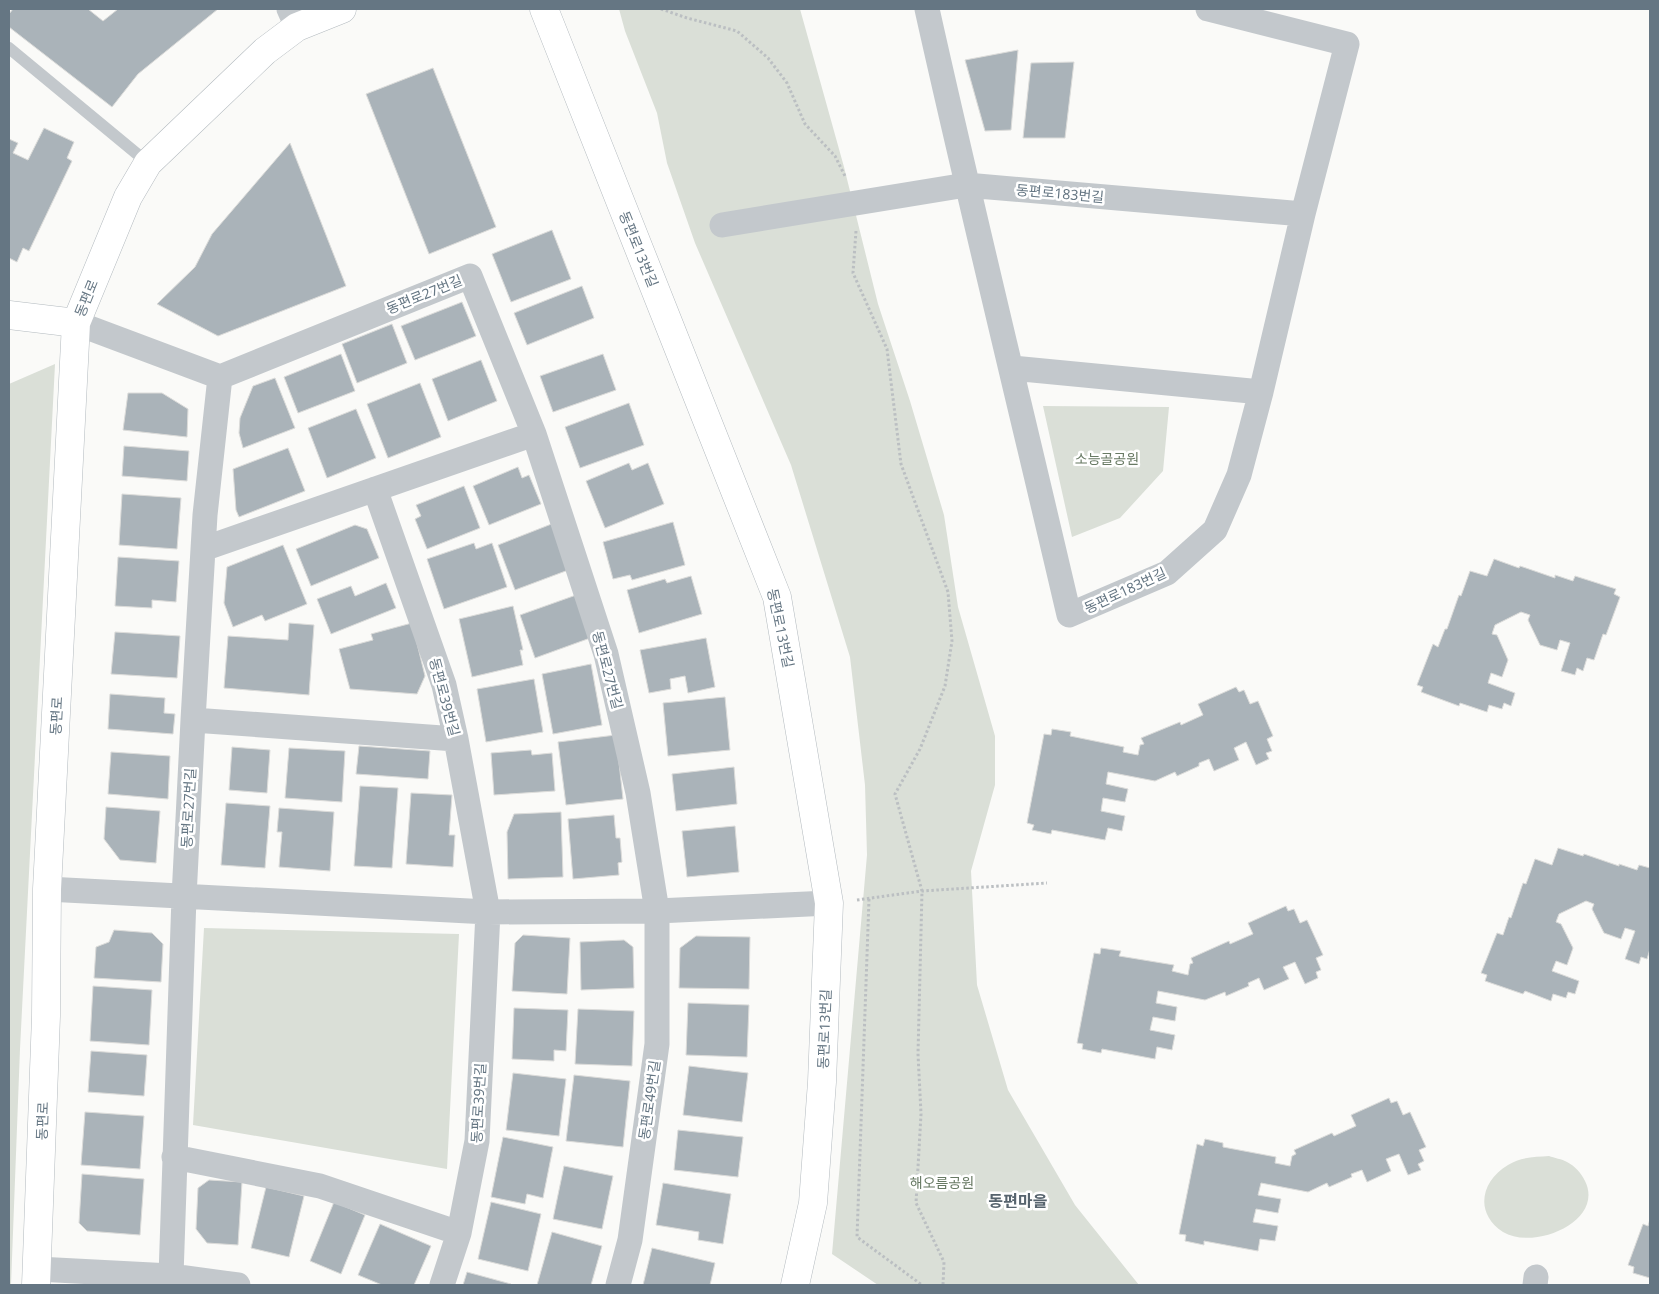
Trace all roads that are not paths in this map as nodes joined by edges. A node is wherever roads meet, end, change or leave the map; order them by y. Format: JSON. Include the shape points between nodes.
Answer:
{"nodes":[{"id":1,"x":342,"y":9,"type":"edge"},
{"id":2,"x":544,"y":9,"type":"edge"},
{"id":3,"x":927,"y":9,"type":"edge"},
{"id":4,"x":1208,"y":9,"type":"edge"},
{"id":5,"x":293,"y":18,"type":"edge"},
{"id":6,"x":9,"y":48,"type":"edge"},
{"id":7,"x":148,"y":163,"type":"junction"},
{"id":8,"x":966,"y":185,"type":"junction"},
{"id":9,"x":1303,"y":214,"type":"junction"},
{"id":10,"x":722,"y":225,"type":"dead end"},
{"id":11,"x":9,"y":315,"type":"edge"},
{"id":12,"x":76,"y":323,"type":"junction"},
{"id":13,"x":1012,"y":368,"type":"junction"},
{"id":14,"x":220,"y":377,"type":"junction"},
{"id":15,"x":1261,"y":392,"type":"junction"},
{"id":16,"x":534,"y":434,"type":"junction"},
{"id":17,"x":375,"y":489,"type":"junction"},
{"id":18,"x":203,"y":549,"type":"junction"},
{"id":19,"x":193,"y":720,"type":"junction"},
{"id":20,"x":456,"y":739,"type":"junction"},
{"id":21,"x":47,"y":889,"type":"junction"},
{"id":22,"x":184,"y":897,"type":"junction"},
{"id":23,"x":829,"y":904,"type":"junction"},
{"id":24,"x":488,"y":912,"type":"junction"},
{"id":25,"x":657,"y":912,"type":"junction"},
{"id":26,"x":174,"y":1157,"type":"junction"},
{"id":27,"x":459,"y":1233,"type":"junction"},
{"id":28,"x":171,"y":1276,"type":"junction"},
{"id":29,"x":36,"y":1277,"type":"edge"},
{"id":30,"x":238,"y":1285,"type":"edge"},
{"id":31,"x":442,"y":1285,"type":"edge"},
{"id":32,"x":618,"y":1285,"type":"edge"},
{"id":33,"x":795,"y":1285,"type":"edge"}],
"edges":[{"from":1,"to":5,"type":"street","name":"동편로"},
{"from":2,"to":23,"type":"street","name":"동편로13번길","via":[[777,597]]},
{"from":3,"to":8,"type":"street","name":"동편로183번길"},
{"from":4,"to":9,"type":"street","name":"동편로183번길","via":[[1346,44]]},
{"from":5,"to":7,"type":"street","name":"동편로","via":[[265,51]]},
{"from":6,"to":7,"type":"lane"},
{"from":7,"to":12,"type":"street","name":"동편로","via":[[128,197]]},
{"from":8,"to":9,"type":"street","name":"동편로183번길"},
{"from":8,"to":10,"type":"street"},
{"from":8,"to":13,"type":"street","name":"동편로183번길"},
{"from":9,"to":15,"type":"street","name":"동편로183번길"},
{"from":11,"to":12,"type":"street"},
{"from":12,"to":14,"type":"street"},
{"from":12,"to":21,"type":"street","name":"동편로"},
{"from":13,"to":15,"type":"street"},
{"from":13,"to":15,"type":"street","name":"동편로183번길","via":[[1069,615],[1167,573],[1214,530],[1239,475]]},
{"from":14,"to":16,"type":"street","name":"동편로27번길","via":[[470,276]]},
{"from":14,"to":18,"type":"street","name":"동편로27번길"},
{"from":16,"to":17,"type":"street"},
{"from":16,"to":25,"type":"street","name":"동편로27번길","via":[[606,654],[638,793]]},
{"from":17,"to":18,"type":"street"},
{"from":17,"to":20,"type":"street","name":"동편로39번길","via":[[444,685]]},
{"from":18,"to":19,"type":"street","name":"동편로27번길"},
{"from":19,"to":20,"type":"street"},
{"from":19,"to":22,"type":"street","name":"동편로27번길"},
{"from":20,"to":24,"type":"street","name":"동편로39번길"},
{"from":21,"to":22,"type":"street"},
{"from":21,"to":29,"type":"street","name":"동편로","via":[[46,1016]]},
{"from":22,"to":24,"type":"street"},
{"from":22,"to":26,"type":"street"},
{"from":23,"to":25,"type":"street"},
{"from":23,"to":33,"type":"street","name":"동편로13번길","via":[[822,1082],[813,1203]]},
{"from":24,"to":25,"type":"street"},
{"from":24,"to":27,"type":"street","name":"동편로39번길","via":[[477,1142]]},
{"from":25,"to":32,"type":"street","name":"동편로49번길","via":[[657,1044],[630,1240]]},
{"from":26,"to":27,"type":"street","via":[[320,1186]]},
{"from":26,"to":28,"type":"street"},
{"from":27,"to":31,"type":"street","name":"동편로39번길"},
{"from":28,"to":29,"type":"street"},
{"from":28,"to":30,"type":"street"}]}
